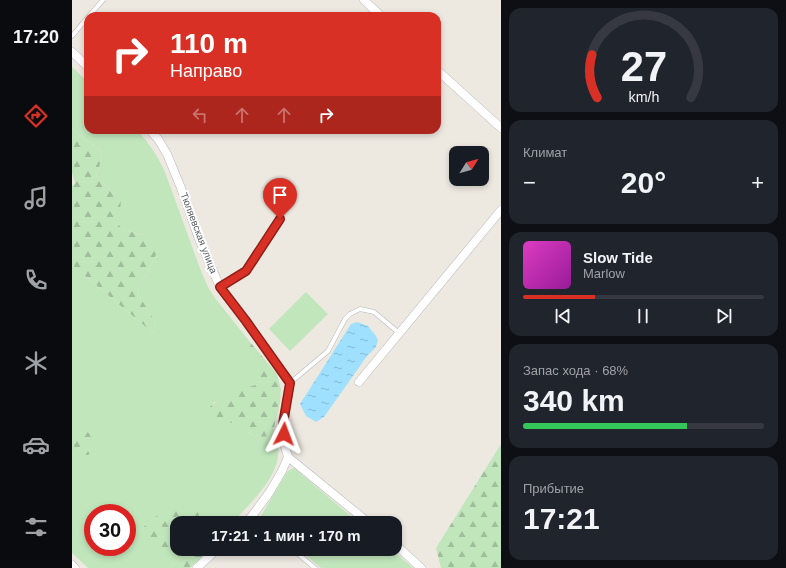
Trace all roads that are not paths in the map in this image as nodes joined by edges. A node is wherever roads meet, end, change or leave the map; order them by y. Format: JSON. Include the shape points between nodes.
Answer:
{"nodes":[{"id":1,"x":103,"y":0,"type":"edge"},
{"id":2,"x":364,"y":0,"type":"edge"},
{"id":3,"x":92,"y":12,"type":"edge"},
{"id":4,"x":377,"y":12,"type":"edge"},
{"id":5,"x":84,"y":22,"type":"edge"},
{"id":6,"x":72,"y":36,"type":"edge"},
{"id":7,"x":72,"y":52,"type":"edge"},
{"id":8,"x":84,"y":63,"type":"edge"},
{"id":9,"x":441,"y":74,"type":"edge"},
{"id":10,"x":501,"y":128,"type":"edge"},
{"id":11,"x":154,"y":134,"type":"edge"},
{"id":12,"x":501,"y":210,"type":"edge"},
{"id":13,"x":280,"y":219,"type":"dead end"},
{"id":14,"x":220,"y":287,"type":"junction"},
{"id":15,"x":399,"y":333,"type":"junction"},
{"id":16,"x":359,"y":382,"type":"dead end"},
{"id":17,"x":290,"y":383,"type":"junction"},
{"id":18,"x":288,"y":457,"type":"junction"},
{"id":19,"x":252,"y":516,"type":"edge"},
{"id":20,"x":360,"y":516,"type":"edge"},
{"id":21,"x":402,"y":550,"type":"edge"},
{"id":22,"x":211,"y":556,"type":"edge"},
{"id":23,"x":300,"y":556,"type":"edge"},
{"id":24,"x":72,"y":565,"type":"edge"},
{"id":25,"x":75,"y":568,"type":"edge"},
{"id":26,"x":198,"y":568,"type":"edge"},
{"id":27,"x":315,"y":568,"type":"edge"},
{"id":28,"x":421,"y":568,"type":"edge"}],
"edges":[{"from":1,"to":3,"type":"lane"},
{"from":2,"to":4,"type":"street"},
{"from":5,"to":6,"type":"lane"},
{"from":7,"to":8,"type":"street"},
{"from":9,"to":10,"type":"street"},
{"from":11,"to":14,"type":"street","name":"Тюляевская улица","via":[[167,154]]},
{"from":12,"to":15,"type":"street"},
{"from":13,"to":14,"type":"lane","via":[[246,271]]},
{"from":14,"to":17,"type":"street","name":"Тюляевская улица"},
{"from":15,"to":16,"type":"street"},
{"from":15,"to":17,"type":"lane","via":[[374,312],[360,309],[344,319],[328,351]]},
{"from":17,"to":18,"type":"street","via":[[283,424]]},
{"from":18,"to":19,"type":"street","via":[[269,493]]},
{"from":18,"to":20,"type":"street"},
{"from":21,"to":28,"type":"street"},
{"from":22,"to":26,"type":"street"},
{"from":23,"to":27,"type":"lane"},
{"from":24,"to":25,"type":"street"}]}
